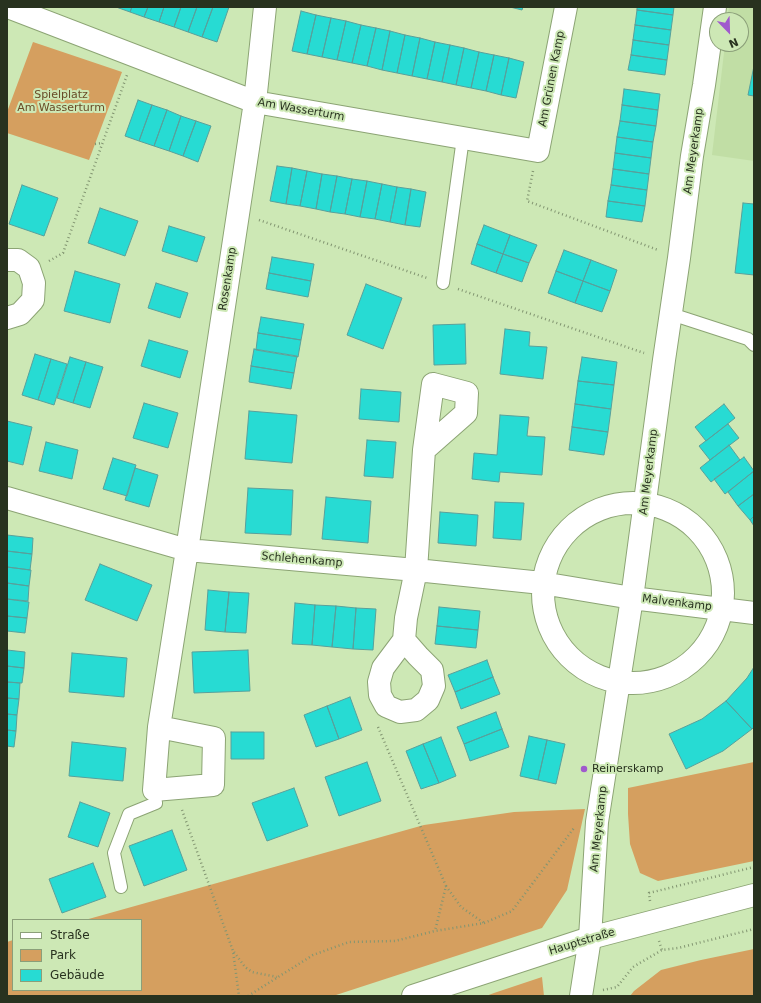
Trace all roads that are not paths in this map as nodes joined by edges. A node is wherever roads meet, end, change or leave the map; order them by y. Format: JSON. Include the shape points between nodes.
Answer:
{"nodes":[{"id":1,"x":8,"y":7,"type":"edge"},
{"id":2,"x":265,"y":7,"type":"edge"},
{"id":3,"x":566,"y":7,"type":"edge"},
{"id":4,"x":715,"y":7,"type":"edge"},
{"id":5,"x":255,"y":102,"type":"junction"},
{"id":6,"x":463,"y":138,"type":"junction"},
{"id":7,"x":538,"y":151,"type":"joint"},
{"id":8,"x":7,"y":260,"type":"edge"},
{"id":9,"x":442,"y":283,"type":"dead end"},
{"id":10,"x":671,"y":314,"type":"junction"},
{"id":11,"x":7,"y":318,"type":"edge"},
{"id":12,"x":754,"y":346,"type":"edge"},
{"id":13,"x":424,"y":450,"type":"dead end"},
{"id":14,"x":7,"y":498,"type":"edge"},
{"id":15,"x":645,"y":504,"type":"junction"},
{"id":16,"x":187,"y":550,"type":"junction"},
{"id":17,"x":416,"y":570,"type":"junction"},
{"id":18,"x":542,"y":583,"type":"junction"},
{"id":19,"x":632,"y":598,"type":"junction"},
{"id":20,"x":721,"y":608,"type":"junction"},
{"id":21,"x":754,"y":613,"type":"edge"},
{"id":22,"x":404,"y":640,"type":"dead end"},
{"id":23,"x":620,"y":685,"type":"junction"},
{"id":24,"x":159,"y":728,"type":"junction"},
{"id":25,"x":165,"y":789,"type":"junction"},
{"id":26,"x":121,"y":887,"type":"dead end"},
{"id":27,"x":754,"y":895,"type":"edge"},
{"id":28,"x":590,"y":938,"type":"junction"},
{"id":29,"x":581,"y":995,"type":"edge"},
{"id":30,"x":413,"y":996,"type":"edge"}],
"edges":[{"from":1,"to":5,"type":"street","name":"Am Wasserturm"},
{"from":2,"to":5,"type":"street","name":"Rosenkamp"},
{"from":3,"to":7,"type":"street","name":"Am Grünen Kamp"},
{"from":4,"to":10,"type":"street","name":"Am Meyerkamp"},
{"from":5,"to":6,"type":"street","name":"Am Wasserturm"},
{"from":5,"to":16,"type":"street","name":"Rosenkamp"},
{"from":6,"to":7,"type":"street","name":"Am Wasserturm"},
{"from":6,"to":9,"type":"lane"},
{"from":8,"to":11,"type":"street","via":[[18,260],[29,268],[34,283],[33,300],[20,314]]},
{"from":10,"to":12,"type":"lane","via":[[748,339]]},
{"from":10,"to":15,"type":"street","name":"Am Meyerkamp"},
{"from":13,"to":17,"type":"street"},
{"from":14,"to":16,"type":"street","name":"Schlehenkamp"},
{"from":15,"to":18,"type":"street","via":[[598,508],[559,539]]},
{"from":15,"to":19,"type":"street","name":"Am Meyerkamp"},
{"from":15,"to":20,"type":"street","name":"Malvenkamp","via":[[675,512],[698,529],[717,567],[722,586]]},
{"from":16,"to":17,"type":"street","name":"Schlehenkamp"},
{"from":16,"to":24,"type":"street"},
{"from":17,"to":18,"type":"street","name":"Schlehenkamp"},
{"from":17,"to":22,"type":"street"},
{"from":18,"to":19,"type":"street","name":"Schlehenkamp"},
{"from":18,"to":23,"type":"street","via":[[549,629],[584,670]]},
{"from":19,"to":20,"type":"street","name":"Malvenkamp"},
{"from":19,"to":23,"type":"street","name":"Am Meyerkamp"},
{"from":20,"to":21,"type":"street","name":"Malvenkamp"},
{"from":20,"to":23,"type":"street","name":"Malvenkamp","via":[[717,629],[705,649],[680,671],[668,676]]},
{"from":23,"to":28,"type":"street","name":"Am Meyerkamp","via":[[598,822]]},
{"from":24,"to":25,"type":"street"},
{"from":24,"to":25,"type":"street","via":[[214,738],[213,785]]},
{"from":25,"to":26,"type":"lane","via":[[156,803],[129,814],[114,853]]},
{"from":27,"to":28,"type":"street","name":"Hauptstraße"},
{"from":28,"to":29,"type":"street","name":"Am Meyerkamp"},
{"from":28,"to":30,"type":"street","name":"Hauptstraße"}]}
